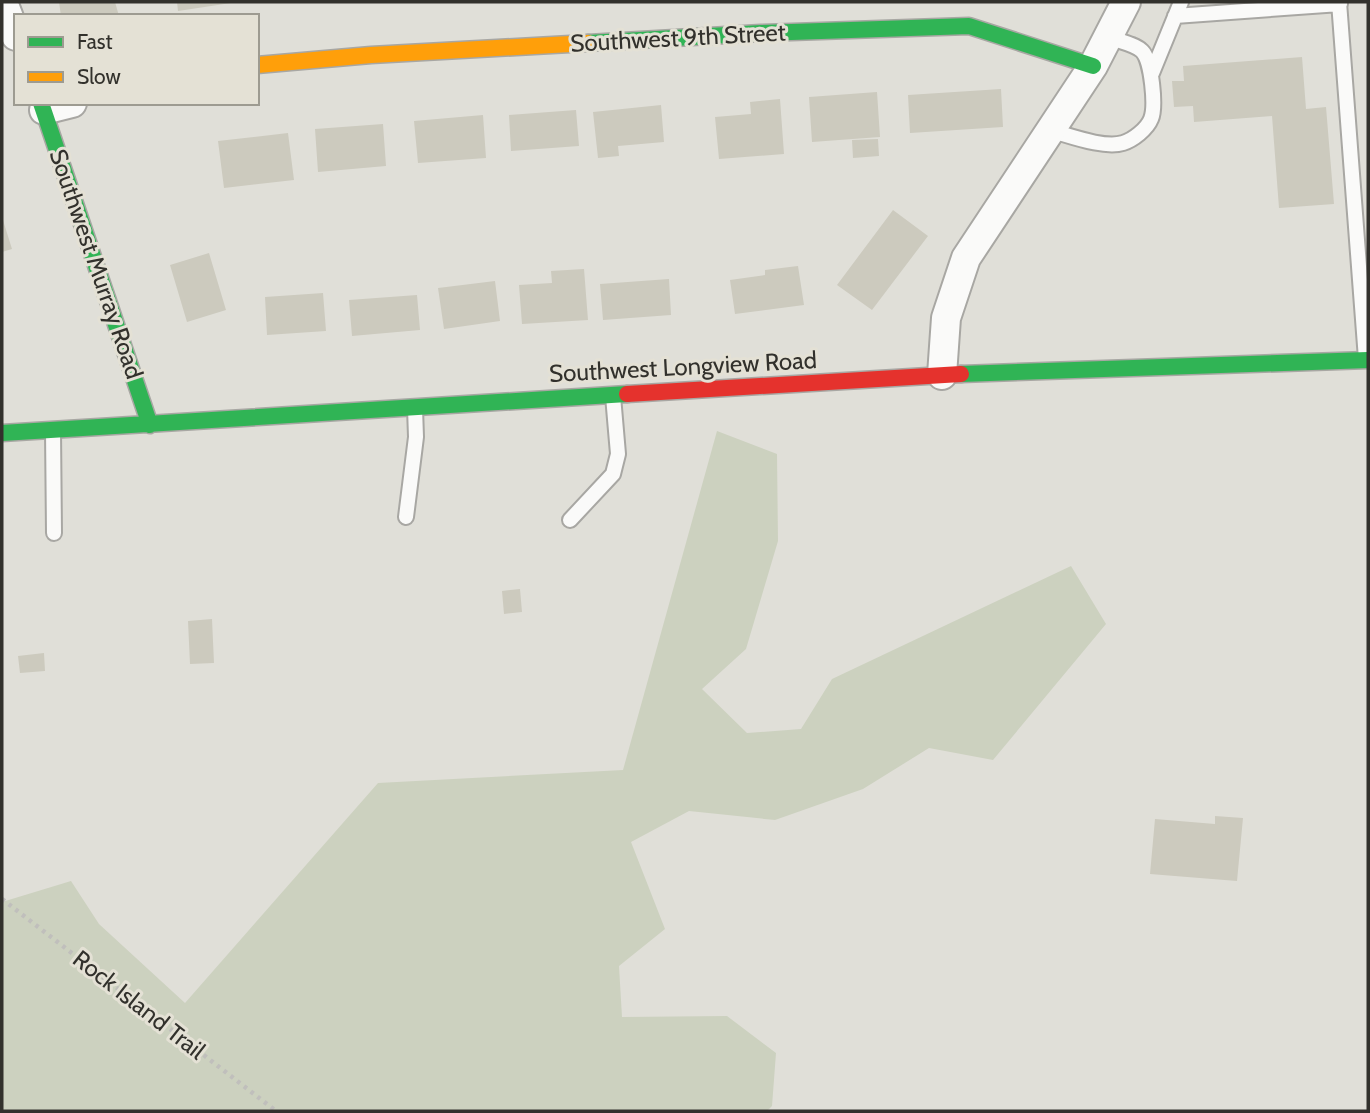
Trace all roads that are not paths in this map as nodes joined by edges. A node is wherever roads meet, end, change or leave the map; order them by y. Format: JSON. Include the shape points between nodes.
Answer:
{"nodes":[{"id":1,"x":3,"y":2,"type":"edge"},
{"id":2,"x":1126,"y":2,"type":"edge"},
{"id":3,"x":1181,"y":2,"type":"edge"},
{"id":4,"x":1339,"y":3,"type":"edge"},
{"id":5,"x":1175,"y":16,"type":"junction"},
{"id":6,"x":14,"y":31,"type":"edge"},
{"id":7,"x":1108,"y":37,"type":"junction"},
{"id":8,"x":259,"y":65,"type":"edge"},
{"id":9,"x":1093,"y":66,"type":"junction"},
{"id":10,"x":1152,"y":73,"type":"junction"},
{"id":11,"x":43,"y":107,"type":"edge"},
{"id":12,"x":1049,"y":131,"type":"junction"},
{"id":13,"x":1367,"y":360,"type":"edge"},
{"id":14,"x":942,"y":375,"type":"junction"},
{"id":15,"x":613,"y":394,"type":"junction"},
{"id":16,"x":415,"y":407,"type":"junction"},
{"id":17,"x":150,"y":425,"type":"junction"},
{"id":18,"x":53,"y":430,"type":"junction"},
{"id":19,"x":2,"y":433,"type":"edge"},
{"id":20,"x":406,"y":517,"type":"dead end"},
{"id":21,"x":570,"y":520,"type":"dead end"},
{"id":22,"x":54,"y":533,"type":"dead end"}],
"edges":[{"from":1,"to":6,"type":"street"},
{"from":2,"to":7,"type":"street"},
{"from":3,"to":5,"type":"lane"},
{"from":4,"to":5,"type":"lane"},
{"from":4,"to":13,"type":"lane"},
{"from":5,"to":10,"type":"lane"},
{"from":7,"to":9,"type":"street"},
{"from":7,"to":10,"type":"lane","via":[[1140,49]]},
{"from":8,"to":9,"type":"street","name":"Southwest 9th Street","via":[[761,33],[969,26]]},
{"from":9,"to":12,"type":"street"},
{"from":10,"to":12,"type":"lane","via":[[1152,118],[1139,134],[1122,144]]},
{"from":11,"to":17,"type":"street","name":"Southwest Murray Road"},
{"from":12,"to":14,"type":"street","via":[[966,258],[946,318]]},
{"from":13,"to":14,"type":"street","name":"Southwest Longview Road"},
{"from":14,"to":15,"type":"street","name":"Southwest Longview Road"},
{"from":15,"to":16,"type":"street","name":"Southwest Longview Road"},
{"from":15,"to":21,"type":"lane","via":[[618,454],[613,474]]},
{"from":16,"to":17,"type":"street","name":"Southwest Longview Road"},
{"from":16,"to":20,"type":"lane"},
{"from":17,"to":18,"type":"street","name":"Southwest Longview Road"},
{"from":18,"to":19,"type":"street","name":"Southwest Longview Road"},
{"from":18,"to":22,"type":"lane"}]}
